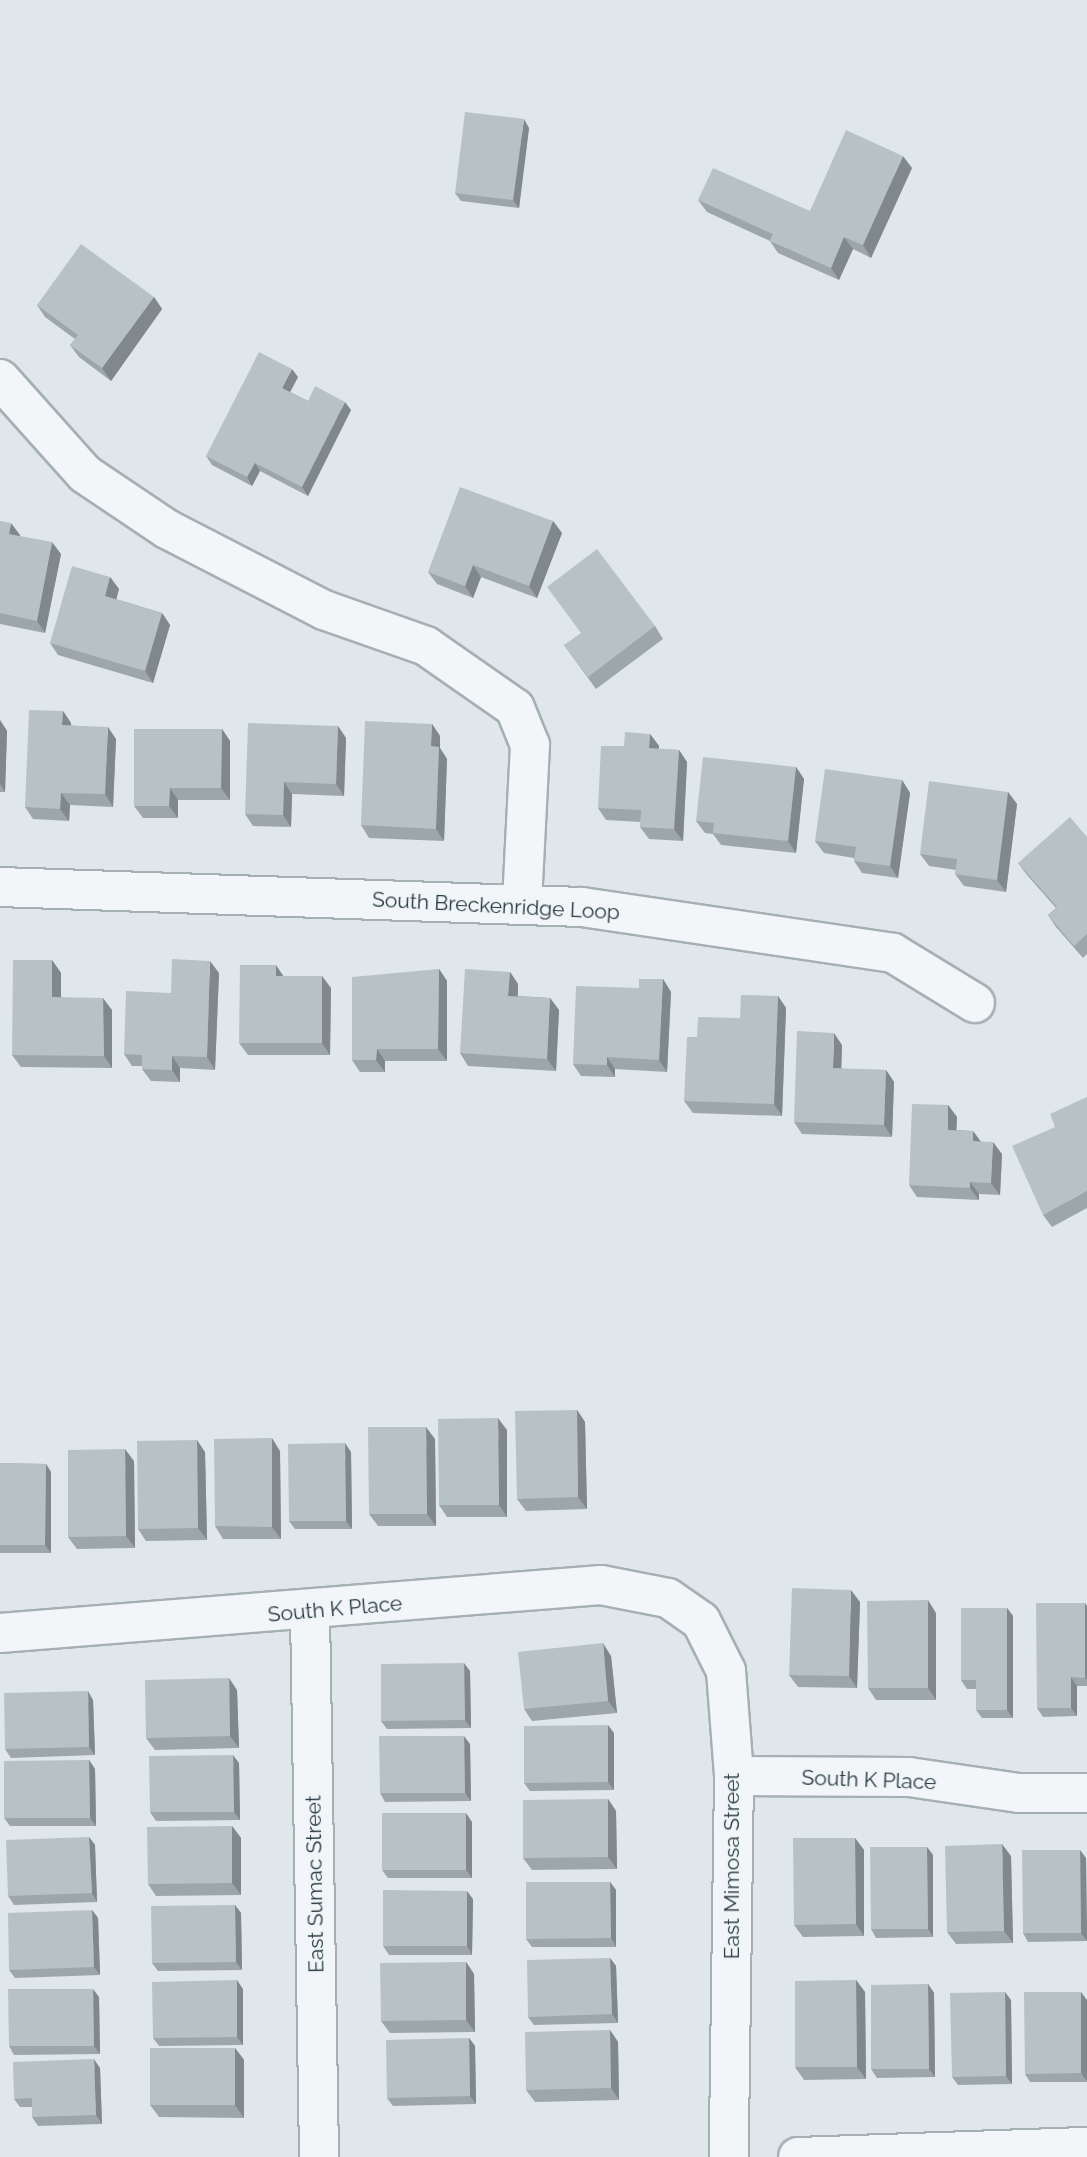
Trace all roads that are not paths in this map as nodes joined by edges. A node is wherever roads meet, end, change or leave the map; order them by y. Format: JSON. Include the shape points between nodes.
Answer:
{"nodes":[{"id":1,"x":0,"y":379,"type":"edge"},
{"id":2,"x":0,"y":887,"type":"edge"},
{"id":3,"x":523,"y":904,"type":"junction"},
{"id":4,"x":975,"y":1003,"type":"dead end"},
{"id":5,"x":668,"y":1598,"type":"joint"},
{"id":6,"x":310,"y":1612,"type":"junction"},
{"id":7,"x":0,"y":1633,"type":"edge"},
{"id":8,"x":734,"y":1776,"type":"junction"},
{"id":9,"x":1087,"y":1793,"type":"edge"},
{"id":10,"x":1087,"y":2147,"type":"edge"},
{"id":11,"x":319,"y":2157,"type":"edge"},
{"id":12,"x":729,"y":2157,"type":"edge"},
{"id":13,"x":798,"y":2157,"type":"edge"}],
"edges":[{"from":1,"to":3,"type":"street","via":[[85,474],[167,530],[324,610],[426,646],[515,708],[530,745]]},
{"from":2,"to":3,"type":"street","name":"South Breckenridge Loop"},
{"from":3,"to":4,"type":"street","name":"South Breckenridge Loop","via":[[761,930],[892,953]]},
{"from":5,"to":6,"type":"street","name":"South K Place","via":[[601,1586]]},
{"from":5,"to":8,"type":"street","name":"East Mimosa Street","via":[[701,1621],[726,1671]]},
{"from":6,"to":7,"type":"street","name":"South K Place"},
{"from":6,"to":11,"type":"street","name":"East Sumac Street"},
{"from":8,"to":9,"type":"street","name":"South K Place","via":[[909,1777],[1019,1793]]},
{"from":8,"to":12,"type":"street","name":"East Mimosa Street"},
{"from":10,"to":13,"type":"street"}]}
